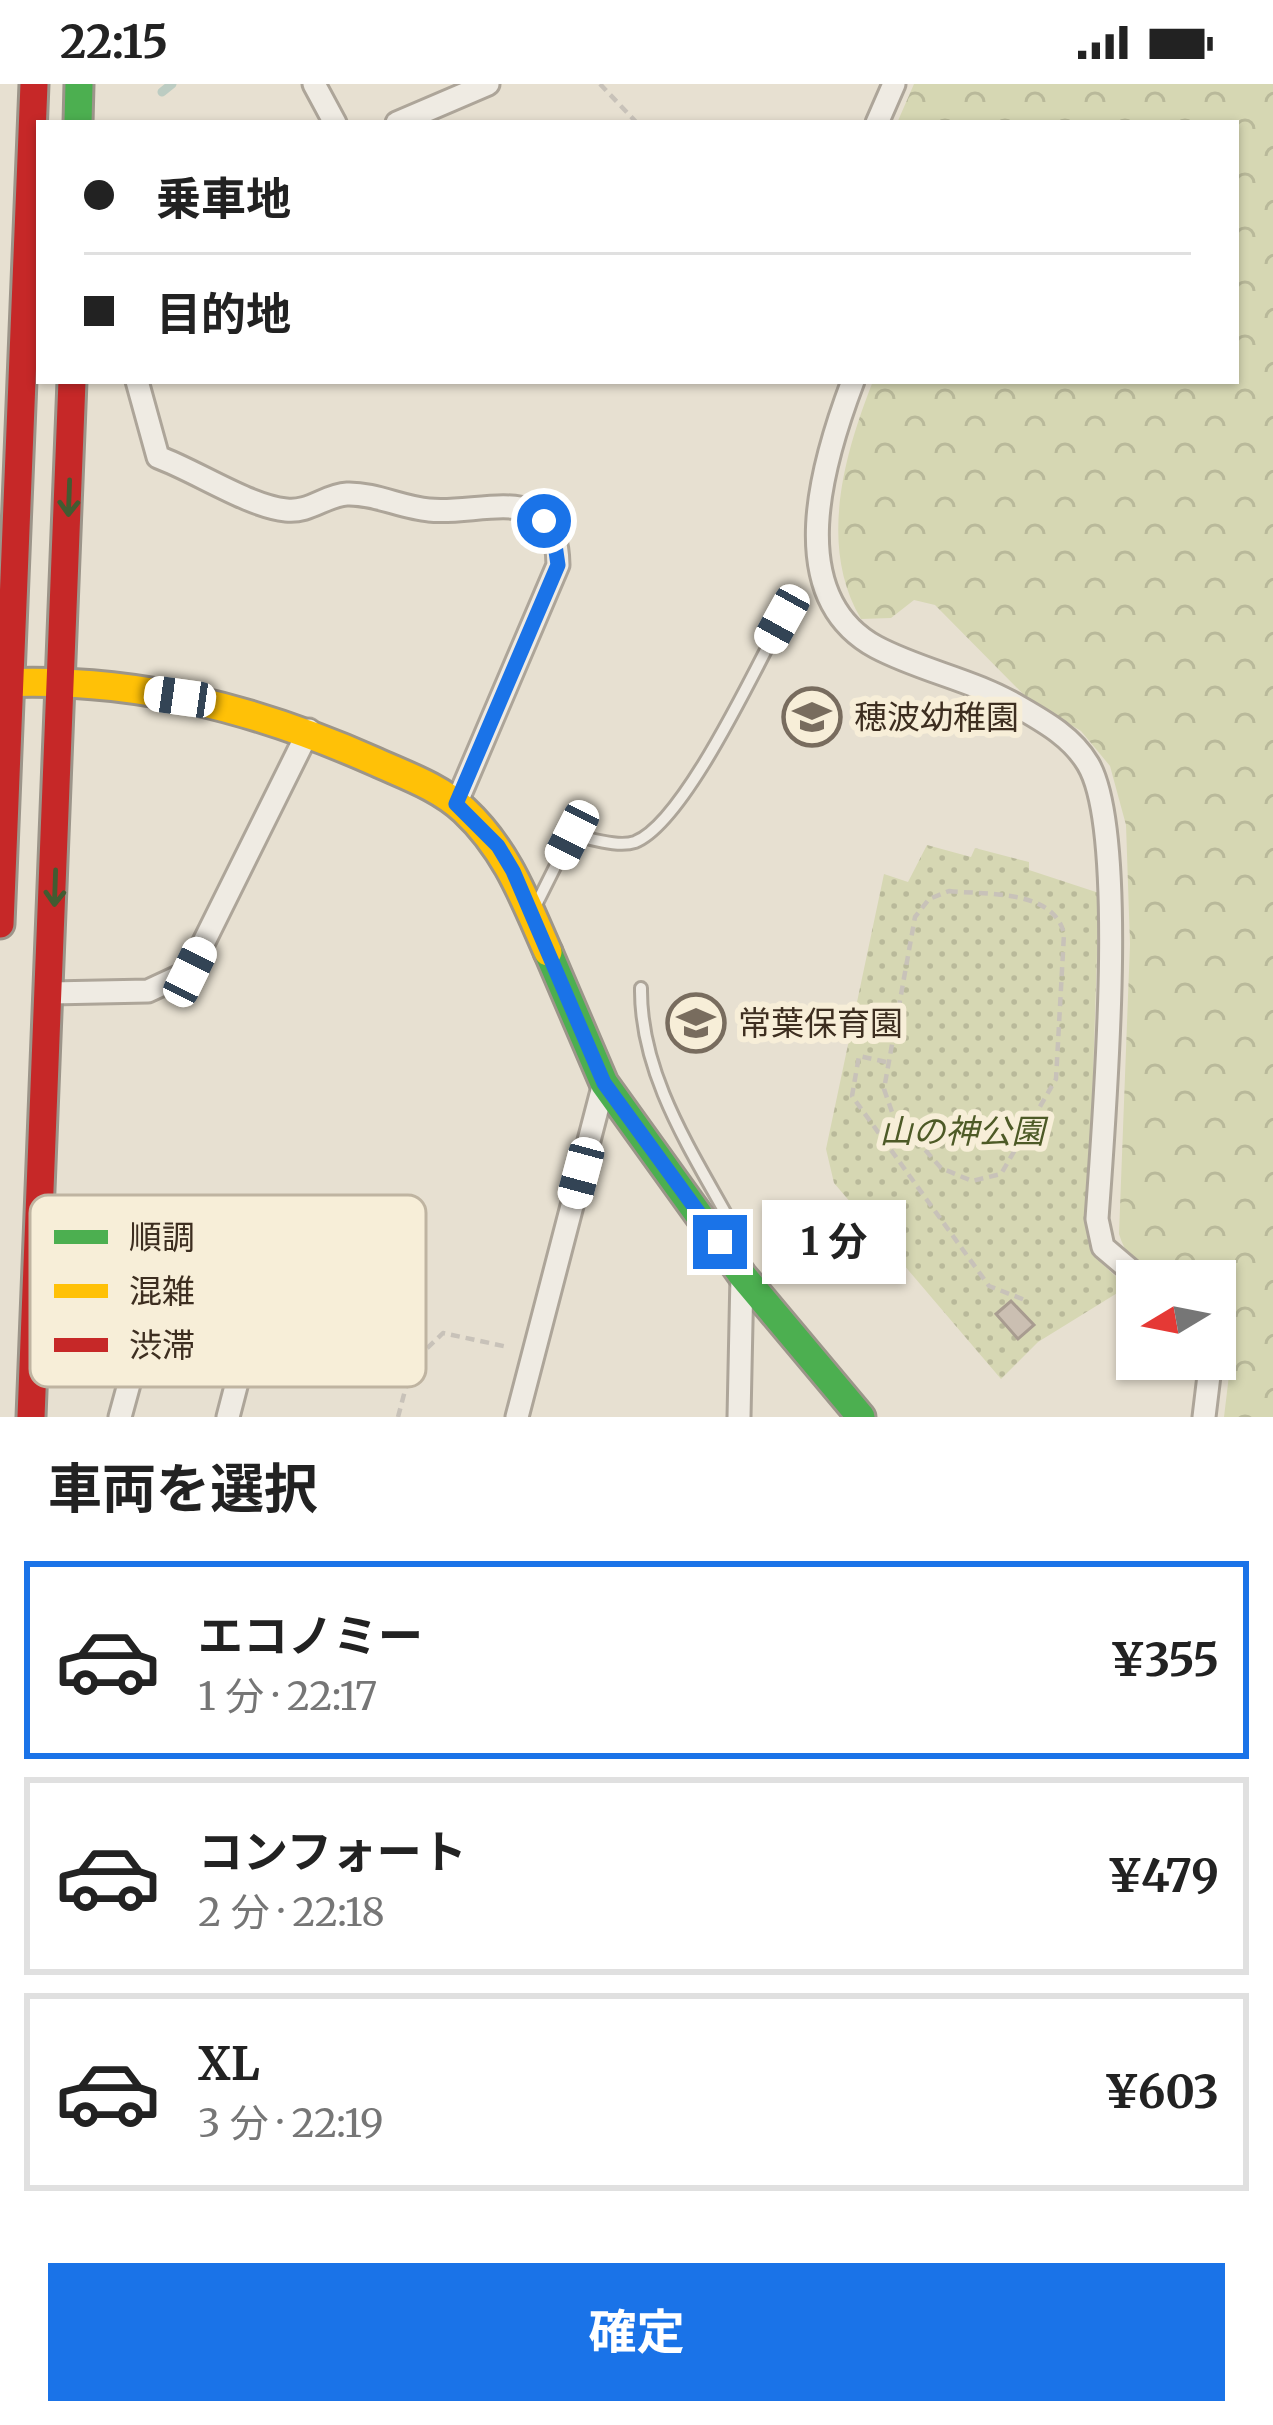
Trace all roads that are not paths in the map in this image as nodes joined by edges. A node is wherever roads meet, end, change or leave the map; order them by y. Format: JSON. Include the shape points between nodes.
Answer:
{"nodes":[{"id":1,"x":34,"y":84,"type":"edge"},
{"id":2,"x":79,"y":84,"type":"edge"},
{"id":3,"x":314,"y":84,"type":"edge"},
{"id":4,"x":488,"y":84,"type":"edge"},
{"id":5,"x":894,"y":84,"type":"edge"},
{"id":6,"x":78,"y":120,"type":"edge"},
{"id":7,"x":333,"y":120,"type":"edge"},
{"id":8,"x":404,"y":120,"type":"edge"},
{"id":9,"x":878,"y":120,"type":"edge"},
{"id":10,"x":72,"y":384,"type":"edge"},
{"id":11,"x":138,"y":384,"type":"edge"},
{"id":12,"x":852,"y":384,"type":"edge"},
{"id":13,"x":782,"y":619,"type":"dead end"},
{"id":14,"x":7,"y":682,"type":"edge"},
{"id":15,"x":62,"y":682,"type":"junction"},
{"id":16,"x":309,"y":730,"type":"junction"},
{"id":17,"x":456,"y":804,"type":"junction"},
{"id":18,"x":533,"y":910,"type":"junction"},
{"id":19,"x":0,"y":924,"type":"edge"},
{"id":20,"x":641,"y":988,"type":"dead end"},
{"id":21,"x":51,"y":993,"type":"junction"},
{"id":22,"x":604,"y":1083,"type":"junction"},
{"id":23,"x":41,"y":1195,"type":"edge"},
{"id":24,"x":720,"y":1242,"type":"junction"},
{"id":25,"x":1118,"y":1260,"type":"edge"},
{"id":26,"x":742,"y":1275,"type":"junction"},
{"id":27,"x":1208,"y":1380,"type":"edge"},
{"id":28,"x":32,"y":1387,"type":"edge"},
{"id":29,"x":128,"y":1387,"type":"edge"},
{"id":30,"x":235,"y":1387,"type":"edge"},
{"id":31,"x":31,"y":1417,"type":"edge"},
{"id":32,"x":120,"y":1417,"type":"edge"},
{"id":33,"x":227,"y":1417,"type":"edge"},
{"id":34,"x":517,"y":1417,"type":"edge"},
{"id":35,"x":739,"y":1417,"type":"edge"},
{"id":36,"x":861,"y":1417,"type":"edge"},
{"id":37,"x":1204,"y":1417,"type":"edge"}],
"edges":[{"from":1,"to":14,"type":"main road"},
{"from":2,"to":6,"type":"main road"},
{"from":3,"to":7,"type":"street"},
{"from":4,"to":8,"type":"street"},
{"from":5,"to":9,"type":"street"},
{"from":10,"to":15,"type":"main road","one_way":true},
{"from":11,"to":17,"type":"street","via":[[158,457],[262,504],[300,511],[350,494],[433,511],[497,503],[544,521],[558,565]]},
{"from":12,"to":25,"type":"street","via":[[833,433],[818,537],[825,593],[841,620],[874,646],[1009,700],[1061,732],[1090,766],[1106,825],[1110,945],[1097,1219],[1103,1247]]},
{"from":13,"to":18,"type":"lane","via":[[695,777],[652,834],[629,845],[572,835]]},
{"from":14,"to":15,"type":"main road"},
{"from":14,"to":19,"type":"main road"},
{"from":15,"to":16,"type":"main road","via":[[180,697]]},
{"from":15,"to":21,"type":"main road","one_way":true},
{"from":16,"to":17,"type":"main road"},
{"from":16,"to":21,"type":"street","via":[[190,972],[148,991]]},
{"from":17,"to":18,"type":"main road","via":[[498,846]]},
{"from":18,"to":22,"type":"main road"},
{"from":20,"to":24,"type":"lane","via":[[647,1050],[731,1223]]},
{"from":21,"to":23,"type":"main road"},
{"from":22,"to":24,"type":"main road"},
{"from":22,"to":34,"type":"street"},
{"from":24,"to":26,"type":"main road"},
{"from":26,"to":35,"type":"street"},
{"from":26,"to":36,"type":"main road"},
{"from":27,"to":37,"type":"street"},
{"from":28,"to":31,"type":"main road"},
{"from":29,"to":32,"type":"street"},
{"from":30,"to":33,"type":"street"}]}
